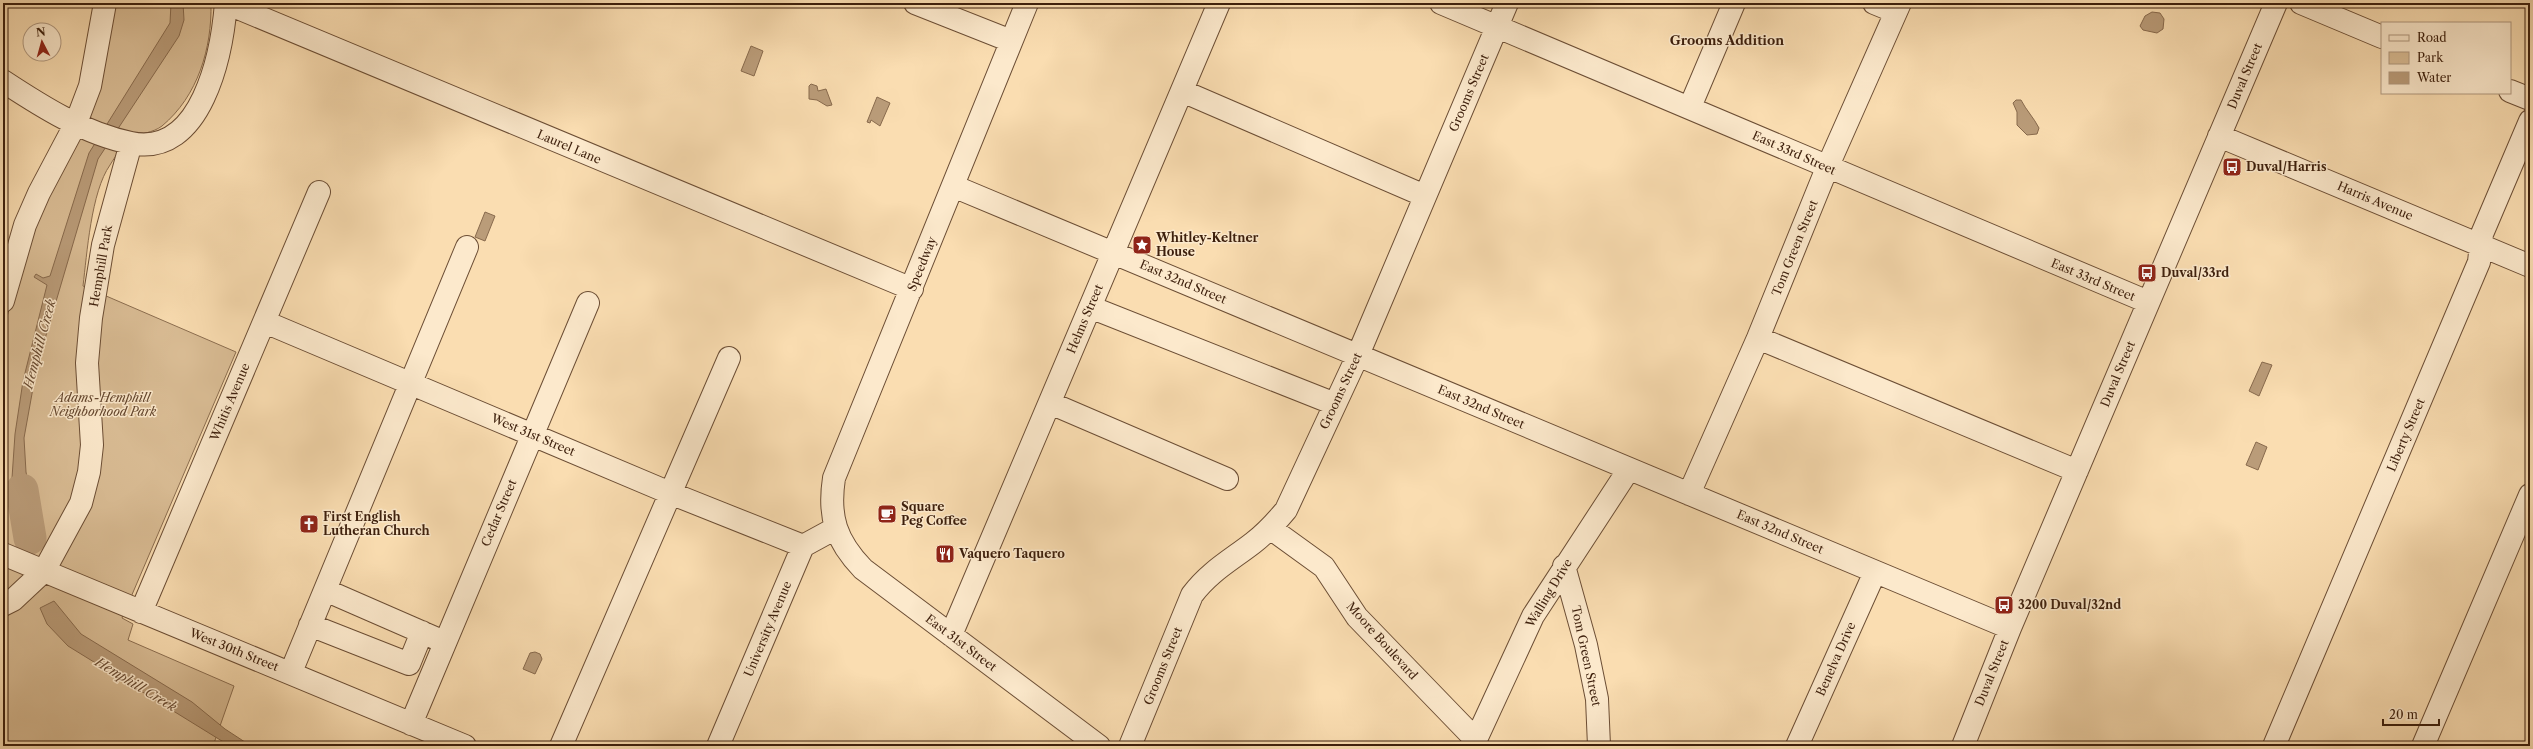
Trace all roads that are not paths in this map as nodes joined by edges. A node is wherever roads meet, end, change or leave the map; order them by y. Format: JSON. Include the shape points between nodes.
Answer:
{"nodes":[{"id":1,"x":105,"y":3,"type":"edge"},
{"id":2,"x":226,"y":3,"type":"edge"},
{"id":3,"x":915,"y":3,"type":"edge"},
{"id":4,"x":1027,"y":3,"type":"edge"},
{"id":5,"x":1219,"y":3,"type":"edge"},
{"id":6,"x":1441,"y":3,"type":"edge"},
{"id":7,"x":1507,"y":3,"type":"edge"},
{"id":8,"x":1734,"y":3,"type":"edge"},
{"id":9,"x":1874,"y":3,"type":"edge"},
{"id":10,"x":2276,"y":3,"type":"edge"},
{"id":11,"x":2301,"y":3,"type":"edge"},
{"id":12,"x":1898,"y":8,"type":"edge"},
{"id":13,"x":1497,"y":26,"type":"junction"},
{"id":14,"x":2381,"y":37,"type":"edge"},
{"id":15,"x":1011,"y":41,"type":"junction"},
{"id":16,"x":3,"y":81,"type":"edge"},
{"id":17,"x":1182,"y":91,"type":"junction"},
{"id":18,"x":2511,"y":91,"type":"edge"},
{"id":19,"x":2530,"y":99,"type":"edge"},
{"id":20,"x":1690,"y":107,"type":"junction"},
{"id":21,"x":2530,"y":121,"type":"edge"},
{"id":22,"x":76,"y":123,"type":"junction"},
{"id":23,"x":2219,"y":136,"type":"junction"},
{"id":24,"x":114,"y":138,"type":"junction"},
{"id":25,"x":1827,"y":168,"type":"junction"},
{"id":26,"x":952,"y":186,"type":"junction"},
{"id":27,"x":318,"y":192,"type":"dead end"},
{"id":28,"x":1425,"y":196,"type":"junction"},
{"id":29,"x":2481,"y":245,"type":"junction"},
{"id":30,"x":467,"y":247,"type":"dead end"},
{"id":31,"x":1114,"y":253,"type":"junction"},
{"id":32,"x":2530,"y":266,"type":"edge"},
{"id":33,"x":912,"y":289,"type":"junction"},
{"id":34,"x":3,"y":301,"type":"edge"},
{"id":35,"x":2148,"y":302,"type":"junction"},
{"id":36,"x":588,"y":303,"type":"dead end"},
{"id":37,"x":1090,"y":307,"type":"junction"},
{"id":38,"x":264,"y":322,"type":"junction"},
{"id":39,"x":1758,"y":338,"type":"junction"},
{"id":40,"x":1358,"y":355,"type":"junction"},
{"id":41,"x":729,"y":358,"type":"dead end"},
{"id":42,"x":410,"y":385,"type":"junction"},
{"id":43,"x":1050,"y":403,"type":"junction"},
{"id":44,"x":1335,"y":404,"type":"junction"},
{"id":45,"x":532,"y":434,"type":"junction"},
{"id":46,"x":1629,"y":469,"type":"junction"},
{"id":47,"x":2077,"y":471,"type":"junction"},
{"id":48,"x":1227,"y":479,"type":"dead end"},
{"id":49,"x":670,"y":493,"type":"junction"},
{"id":50,"x":1689,"y":494,"type":"junction"},
{"id":51,"x":2530,"y":495,"type":"edge"},
{"id":52,"x":836,"y":528,"type":"junction"},
{"id":53,"x":1270,"y":528,"type":"junction"},
{"id":54,"x":802,"y":546,"type":"junction"},
{"id":55,"x":3,"y":554,"type":"edge"},
{"id":56,"x":1564,"y":566,"type":"junction"},
{"id":57,"x":44,"y":571,"type":"junction"},
{"id":58,"x":1875,"y":572,"type":"junction"},
{"id":59,"x":325,"y":590,"type":"junction"},
{"id":60,"x":3,"y":605,"type":"edge"},
{"id":61,"x":141,"y":612,"type":"junction"},
{"id":62,"x":310,"y":625,"type":"junction"},
{"id":63,"x":2010,"y":628,"type":"junction"},
{"id":64,"x":422,"y":632,"type":"junction"},
{"id":65,"x":951,"y":635,"type":"junction"},
{"id":66,"x":445,"y":643,"type":"junction"},
{"id":67,"x":291,"y":672,"type":"junction"},
{"id":68,"x":411,"y":724,"type":"junction"},
{"id":69,"x":1474,"y":743,"type":"edge"},
{"id":70,"x":466,"y":746,"type":"edge"},
{"id":71,"x":561,"y":746,"type":"edge"},
{"id":72,"x":718,"y":746,"type":"edge"},
{"id":73,"x":1099,"y":746,"type":"edge"},
{"id":74,"x":1130,"y":746,"type":"edge"},
{"id":75,"x":1599,"y":746,"type":"edge"},
{"id":76,"x":1797,"y":746,"type":"edge"},
{"id":77,"x":1963,"y":746,"type":"edge"},
{"id":78,"x":2274,"y":746,"type":"edge"},
{"id":79,"x":2423,"y":746,"type":"edge"}],
"edges":[{"from":1,"to":22,"type":"street","via":[[90,86]]},
{"from":2,"to":24,"type":"street","via":[[222,33],[210,82],[202,102],[190,121],[162,141]]},
{"from":2,"to":33,"type":"street","name":"Laurel Lane"},
{"from":3,"to":15,"type":"street"},
{"from":4,"to":15,"type":"street","name":"Speedway"},
{"from":5,"to":17,"type":"street","name":"Helms Street"},
{"from":6,"to":13,"type":"street","name":"East 33rd Street"},
{"from":7,"to":13,"type":"street","name":"Grooms Street"},
{"from":8,"to":20,"type":"street"},
{"from":9,"to":12,"type":"street"},
{"from":10,"to":23,"type":"street","name":"Duval Street"},
{"from":11,"to":14,"type":"street"},
{"from":12,"to":25,"type":"street","name":"Tom Green Street"},
{"from":13,"to":20,"type":"street","name":"East 33rd Street"},
{"from":13,"to":28,"type":"street","name":"Grooms Street"},
{"from":15,"to":26,"type":"street","name":"Speedway"},
{"from":16,"to":22,"type":"street","via":[[34,102]]},
{"from":17,"to":28,"type":"street"},
{"from":17,"to":31,"type":"street","name":"Helms Street"},
{"from":18,"to":19,"type":"street"},
{"from":20,"to":25,"type":"street","name":"East 33rd Street"},
{"from":21,"to":29,"type":"street","name":"Liberty Street","via":[[2482,234]]},
{"from":22,"to":24,"type":"street"},
{"from":22,"to":34,"type":"street","via":[[25,225]]},
{"from":23,"to":29,"type":"street","name":"Harris Avenue"},
{"from":23,"to":35,"type":"street","name":"Duval Street"},
{"from":24,"to":57,"type":"street","name":"Hemphill Park","via":[[87,363],[92,445],[89,472],[81,503]]},
{"from":25,"to":35,"type":"street","name":"East 33rd Street"},
{"from":25,"to":39,"type":"street","name":"Tom Green Street"},
{"from":26,"to":31,"type":"street","name":"East 32nd Street"},
{"from":26,"to":33,"type":"street","name":"Speedway"},
{"from":27,"to":38,"type":"street","name":"Whitis Avenue"},
{"from":28,"to":40,"type":"street","name":"Grooms Street"},
{"from":29,"to":32,"type":"street","name":"Harris Avenue"},
{"from":29,"to":78,"type":"street","name":"Liberty Street","via":[[2479,262]]},
{"from":30,"to":42,"type":"street"},
{"from":31,"to":37,"type":"street","name":"Helms Street"},
{"from":31,"to":40,"type":"street","name":"East 32nd Street"},
{"from":33,"to":52,"type":"street","name":"Speedway","via":[[834,478],[831,509]]},
{"from":35,"to":47,"type":"street","name":"Duval Street"},
{"from":36,"to":45,"type":"street","name":"Cedar Street"},
{"from":37,"to":43,"type":"street","name":"Helms Street"},
{"from":37,"to":44,"type":"street"},
{"from":38,"to":42,"type":"street","name":"West 31st Street"},
{"from":38,"to":61,"type":"street","name":"Whitis Avenue"},
{"from":39,"to":47,"type":"street"},
{"from":39,"to":50,"type":"street","name":"Tom Green Street"},
{"from":40,"to":44,"type":"street","name":"Grooms Street"},
{"from":40,"to":46,"type":"street","name":"East 32nd Street"},
{"from":41,"to":49,"type":"street"},
{"from":42,"to":45,"type":"street","name":"West 31st Street"},
{"from":42,"to":59,"type":"street"},
{"from":43,"to":48,"type":"street"},
{"from":43,"to":65,"type":"street","name":"Helms Street"},
{"from":44,"to":53,"type":"street","name":"Grooms Street","via":[[1286,510]]},
{"from":45,"to":49,"type":"street","name":"West 31st Street"},
{"from":45,"to":66,"type":"street","name":"Cedar Street"},
{"from":46,"to":50,"type":"street","name":"East 32nd Street"},
{"from":46,"to":56,"type":"street","name":"Walling Drive"},
{"from":47,"to":63,"type":"street","name":"Duval Street"},
{"from":49,"to":54,"type":"street","name":"West 31st Street"},
{"from":49,"to":71,"type":"street"},
{"from":50,"to":58,"type":"street","name":"East 32nd Street"},
{"from":51,"to":79,"type":"street"},
{"from":52,"to":54,"type":"street"},
{"from":52,"to":65,"type":"street","name":"East 31st Street","via":[[848,551],[863,569]]},
{"from":53,"to":69,"type":"street","name":"Moore Boulevard","via":[[1324,567],[1357,617]]},
{"from":53,"to":74,"type":"street","name":"Grooms Street","via":[[1204,579],[1192,595]]},
{"from":54,"to":72,"type":"street","name":"University Avenue"},
{"from":55,"to":57,"type":"street","name":"West 30th Street"},
{"from":56,"to":69,"type":"street","name":"Walling Drive","via":[[1533,616]]},
{"from":56,"to":75,"type":"street","name":"Tom Green Street","via":[[1586,645],[1597,698]]},
{"from":57,"to":60,"type":"street","name":"Hemphill Park","via":[[13,600]]},
{"from":57,"to":61,"type":"street","name":"West 30th Street"},
{"from":58,"to":63,"type":"street","name":"East 32nd Street"},
{"from":58,"to":76,"type":"street","name":"Benelva Drive"},
{"from":59,"to":62,"type":"street"},
{"from":59,"to":64,"type":"street"},
{"from":61,"to":67,"type":"street","name":"West 30th Street"},
{"from":62,"to":64,"type":"street","via":[[408,664]]},
{"from":62,"to":67,"type":"street"},
{"from":63,"to":77,"type":"street","name":"Duval Street"},
{"from":64,"to":66,"type":"street"},
{"from":65,"to":73,"type":"street","name":"East 31st Street"},
{"from":66,"to":68,"type":"street","name":"Cedar Street"},
{"from":67,"to":68,"type":"street","name":"West 30th Street"},
{"from":68,"to":70,"type":"street","name":"West 30th Street"}]}
